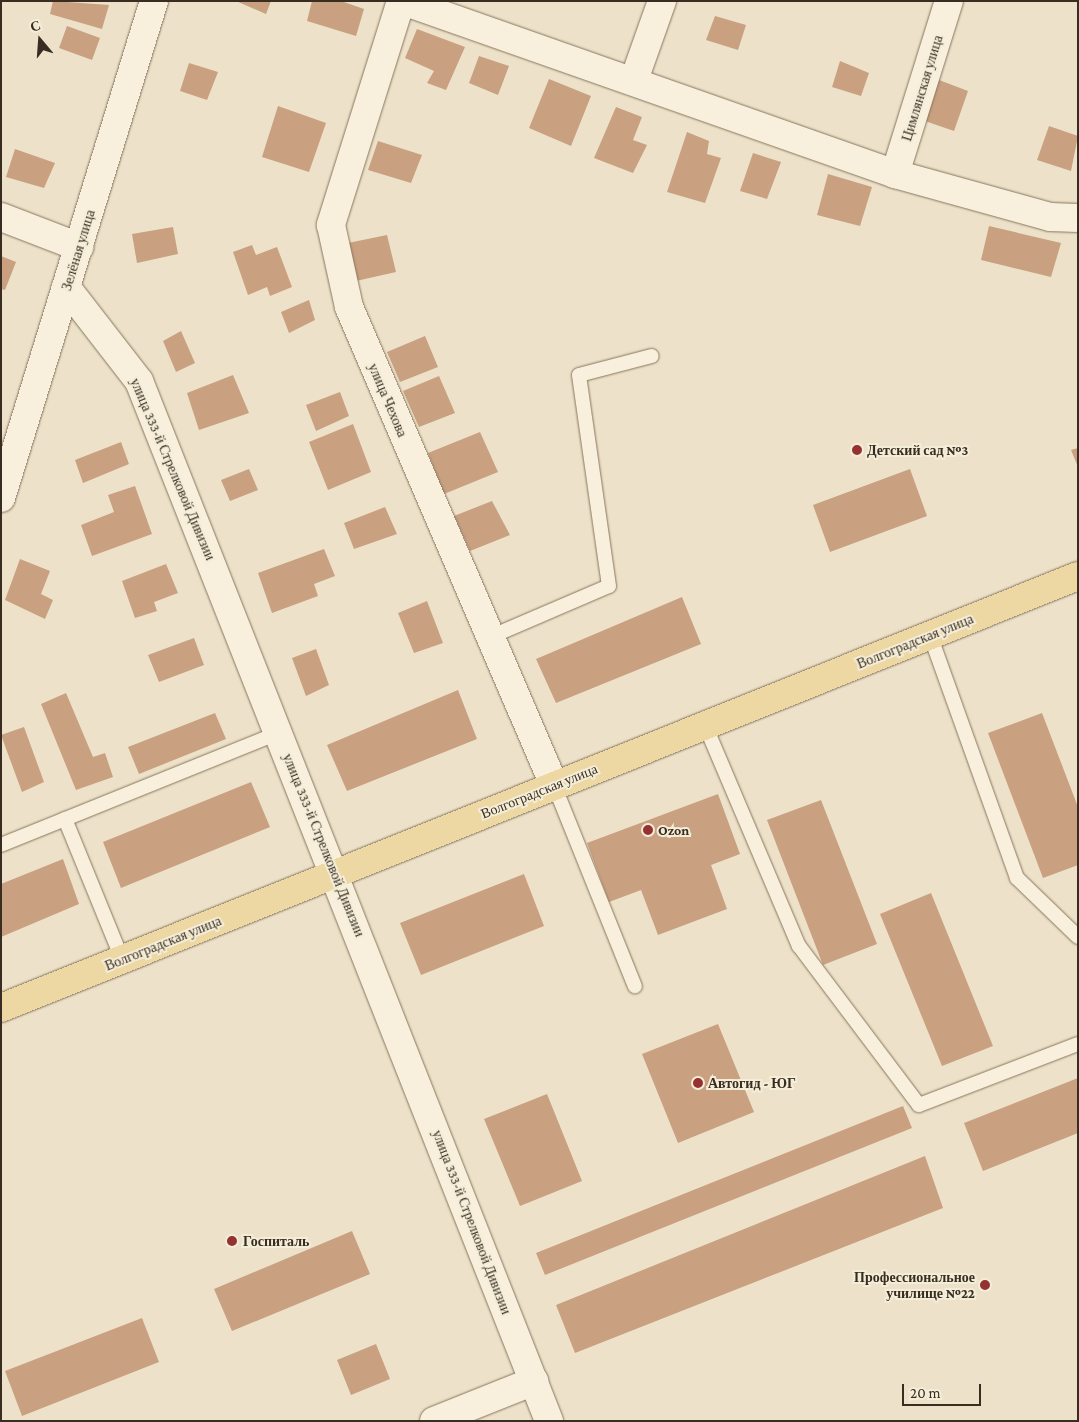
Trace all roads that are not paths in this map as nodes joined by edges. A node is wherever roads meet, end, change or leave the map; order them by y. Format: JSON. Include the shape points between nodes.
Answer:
{"nodes":[{"id":1,"x":154,"y":1,"type":"edge"},
{"id":2,"x":402,"y":1,"type":"edge"},
{"id":3,"x":662,"y":1,"type":"edge"},
{"id":4,"x":949,"y":1,"type":"edge"},
{"id":5,"x":634,"y":80,"type":"junction"},
{"id":6,"x":895,"y":174,"type":"junction"},
{"id":7,"x":1,"y":217,"type":"edge"},
{"id":8,"x":1078,"y":218,"type":"edge"},
{"id":9,"x":79,"y":246,"type":"junction"},
{"id":10,"x":66,"y":287,"type":"junction"},
{"id":11,"x":652,"y":356,"type":"dead end"},
{"id":12,"x":1,"y":498,"type":"edge"},
{"id":13,"x":1078,"y":576,"type":"edge"},
{"id":14,"x":930,"y":635,"type":"junction"},
{"id":15,"x":490,"y":637,"type":"junction"},
{"id":16,"x":705,"y":725,"type":"junction"},
{"id":17,"x":280,"y":732,"type":"junction"},
{"id":18,"x":554,"y":785,"type":"junction"},
{"id":19,"x":65,"y":819,"type":"junction"},
{"id":20,"x":1,"y":845,"type":"edge"},
{"id":21,"x":336,"y":873,"type":"junction"},
{"id":22,"x":1078,"y":937,"type":"edge"},
{"id":23,"x":122,"y":959,"type":"junction"},
{"id":24,"x":635,"y":986,"type":"dead end"},
{"id":25,"x":1,"y":1008,"type":"edge"},
{"id":26,"x":1078,"y":1044,"type":"edge"},
{"id":27,"x":534,"y":1381,"type":"junction"},
{"id":28,"x":434,"y":1421,"type":"edge"},
{"id":29,"x":549,"y":1421,"type":"edge"}],
"edges":[{"from":1,"to":9,"type":"street","name":"Зелёная улица"},
{"from":2,"to":5,"type":"street"},
{"from":2,"to":15,"type":"street","name":"улица Чехова","via":[[331,224],[348,307]]},
{"from":3,"to":5,"type":"street"},
{"from":4,"to":6,"type":"street","name":"Цимлянская улица"},
{"from":5,"to":6,"type":"street"},
{"from":6,"to":8,"type":"street","via":[[1050,217]]},
{"from":7,"to":9,"type":"street"},
{"from":9,"to":10,"type":"street","name":"Зелёная улица"},
{"from":10,"to":12,"type":"street","name":"Зелёная улица"},
{"from":10,"to":17,"type":"street","name":"улица 333-й Стрелковой Дивизии","via":[[139,380]]},
{"from":11,"to":15,"type":"lane","via":[[579,374],[609,586]]},
{"from":13,"to":14,"type":"main road","name":"Волгоградская улица"},
{"from":14,"to":16,"type":"main road","name":"Волгоградская улица"},
{"from":14,"to":22,"type":"lane","via":[[1017,878]]},
{"from":15,"to":18,"type":"street","name":"улица Чехова"},
{"from":16,"to":18,"type":"main road","name":"Волгоградская улица"},
{"from":16,"to":26,"type":"lane","via":[[799,946],[919,1105]]},
{"from":17,"to":19,"type":"lane"},
{"from":17,"to":21,"type":"street","name":"улица 333-й Стрелковой Дивизии"},
{"from":18,"to":21,"type":"main road","name":"Волгоградская улица"},
{"from":18,"to":24,"type":"lane"},
{"from":19,"to":20,"type":"lane"},
{"from":19,"to":23,"type":"lane"},
{"from":21,"to":23,"type":"main road","name":"Волгоградская улица"},
{"from":21,"to":27,"type":"street","name":"улица 333-й Стрелковой Дивизии"},
{"from":23,"to":25,"type":"main road","name":"Волгоградская улица"},
{"from":27,"to":28,"type":"street"},
{"from":27,"to":29,"type":"street","name":"улица 333-й Стрелковой Дивизии"}]}
